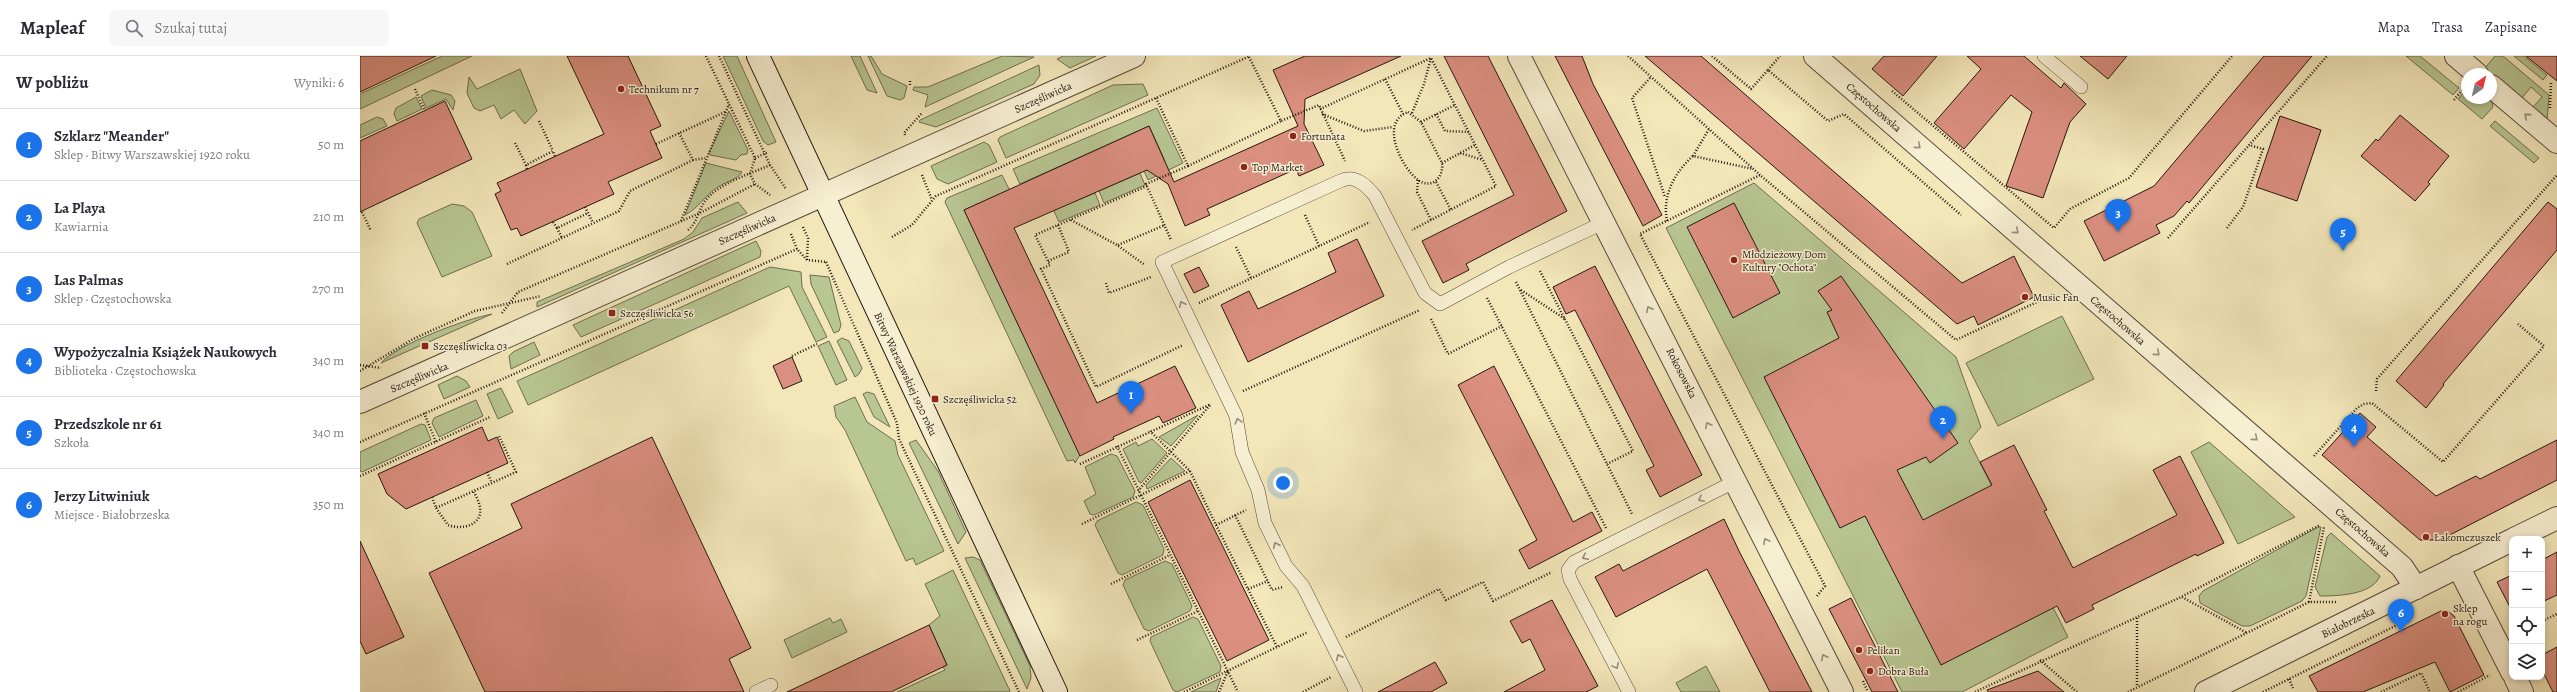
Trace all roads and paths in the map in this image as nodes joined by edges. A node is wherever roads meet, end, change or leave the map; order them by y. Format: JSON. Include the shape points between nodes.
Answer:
{"nodes":[{"id":1,"x":706,"y":56,"type":"edge"},
{"id":2,"x":719,"y":56,"type":"edge"},
{"id":3,"x":758,"y":56,"type":"edge"},
{"id":4,"x":1134,"y":56,"type":"edge"},
{"id":5,"x":1249,"y":56,"type":"edge"},
{"id":6,"x":1519,"y":56,"type":"edge"},
{"id":7,"x":1628,"y":56,"type":"edge"},
{"id":8,"x":1712,"y":56,"type":"edge"},
{"id":9,"x":1780,"y":56,"type":"edge"},
{"id":10,"x":1815,"y":56,"type":"edge"},
{"id":11,"x":2044,"y":56,"type":"edge"},
{"id":12,"x":2232,"y":56,"type":"edge"},
{"id":13,"x":2327,"y":56,"type":"edge"},
{"id":14,"x":2456,"y":56,"type":"edge"},
{"id":15,"x":1431,"y":58,"type":"junction"},
{"id":16,"x":2470,"y":68,"type":"edge"},
{"id":17,"x":1768,"y":70,"type":"junction"},
{"id":18,"x":1650,"y":78,"type":"junction"},
{"id":19,"x":1385,"y":79,"type":"junction"},
{"id":20,"x":910,"y":81,"type":"dead end"},
{"id":21,"x":2551,"y":82,"type":"dead end"},
{"id":22,"x":910,"y":86,"type":"dead end"},
{"id":23,"x":1886,"y":86,"type":"dead end"},
{"id":24,"x":2081,"y":87,"type":"dead end"},
{"id":25,"x":414,"y":89,"type":"dead end"},
{"id":26,"x":2461,"y":91,"type":"edge"},
{"id":27,"x":2497,"y":91,"type":"edge"},
{"id":28,"x":2552,"y":92,"type":"dead end"},
{"id":29,"x":1156,"y":98,"type":"junction"},
{"id":30,"x":2454,"y":100,"type":"dead end"},
{"id":31,"x":729,"y":104,"type":"junction"},
{"id":32,"x":1455,"y":105,"type":"junction"},
{"id":33,"x":1320,"y":109,"type":"junction"},
{"id":34,"x":426,"y":110,"type":"dead end"},
{"id":35,"x":726,"y":112,"type":"junction"},
{"id":36,"x":922,"y":113,"type":"dead end"},
{"id":37,"x":1412,"y":113,"type":"junction"},
{"id":38,"x":1322,"y":114,"type":"junction"},
{"id":39,"x":1403,"y":114,"type":"junction"},
{"id":40,"x":1436,"y":114,"type":"junction"},
{"id":41,"x":539,"y":121,"type":"dead end"},
{"id":42,"x":1281,"y":121,"type":"junction"},
{"id":43,"x":1421,"y":122,"type":"junction"},
{"id":44,"x":1393,"y":127,"type":"junction"},
{"id":45,"x":1709,"y":129,"type":"junction"},
{"id":46,"x":1469,"y":132,"type":"junction"},
{"id":47,"x":679,"y":133,"type":"junction"},
{"id":48,"x":904,"y":133,"type":"dead end"},
{"id":49,"x":2557,"y":142,"type":"edge"},
{"id":50,"x":515,"y":143,"type":"dead end"},
{"id":51,"x":656,"y":144,"type":"dead end"},
{"id":52,"x":1475,"y":145,"type":"junction"},
{"id":53,"x":2249,"y":145,"type":"junction"},
{"id":54,"x":553,"y":151,"type":"junction"},
{"id":55,"x":768,"y":152,"type":"dead end"},
{"id":56,"x":1459,"y":153,"type":"junction"},
{"id":57,"x":765,"y":154,"type":"junction"},
{"id":58,"x":555,"y":156,"type":"dead end"},
{"id":59,"x":1693,"y":156,"type":"junction"},
{"id":60,"x":705,"y":158,"type":"junction"},
{"id":61,"x":755,"y":158,"type":"junction"},
{"id":62,"x":693,"y":160,"type":"junction"},
{"id":63,"x":1483,"y":160,"type":"junction"},
{"id":64,"x":1442,"y":163,"type":"junction"},
{"id":65,"x":526,"y":165,"type":"junction"},
{"id":66,"x":770,"y":165,"type":"junction"},
{"id":67,"x":1188,"y":166,"type":"junction"},
{"id":68,"x":527,"y":169,"type":"dead end"},
{"id":69,"x":1754,"y":169,"type":"junction"},
{"id":70,"x":750,"y":174,"type":"junction"},
{"id":71,"x":1760,"y":175,"type":"junction"},
{"id":72,"x":2557,"y":175,"type":"edge"},
{"id":73,"x":922,"y":176,"type":"dead end"},
{"id":74,"x":1353,"y":178,"type":"junction"},
{"id":75,"x":782,"y":179,"type":"dead end"},
{"id":76,"x":1418,"y":180,"type":"junction"},
{"id":77,"x":1436,"y":182,"type":"junction"},
{"id":78,"x":755,"y":184,"type":"junction"},
{"id":79,"x":1147,"y":186,"type":"junction"},
{"id":80,"x":771,"y":196,"type":"dead end"},
{"id":81,"x":822,"y":196,"type":"junction"},
{"id":82,"x":1665,"y":197,"type":"junction"},
{"id":83,"x":932,"y":200,"type":"junction"},
{"id":84,"x":1298,"y":200,"type":"junction"},
{"id":85,"x":585,"y":207,"type":"dead end"},
{"id":86,"x":1451,"y":210,"type":"junction"},
{"id":87,"x":362,"y":212,"type":"dead end"},
{"id":88,"x":588,"y":213,"type":"junction"},
{"id":89,"x":700,"y":213,"type":"junction"},
{"id":90,"x":1385,"y":215,"type":"junction"},
{"id":91,"x":1070,"y":220,"type":"junction"},
{"id":92,"x":1431,"y":220,"type":"junction"},
{"id":93,"x":1968,"y":220,"type":"dead end"},
{"id":94,"x":680,"y":221,"type":"junction"},
{"id":95,"x":1667,"y":221,"type":"junction"},
{"id":96,"x":553,"y":222,"type":"dead end"},
{"id":97,"x":1605,"y":222,"type":"junction"},
{"id":98,"x":593,"y":223,"type":"junction"},
{"id":99,"x":1058,"y":225,"type":"junction"},
{"id":100,"x":1165,"y":225,"type":"junction"},
{"id":101,"x":557,"y":228,"type":"junction"},
{"id":102,"x":2227,"y":228,"type":"dead end"},
{"id":103,"x":371,"y":231,"type":"dead end"},
{"id":104,"x":1411,"y":231,"type":"dead end"},
{"id":105,"x":1229,"y":232,"type":"junction"},
{"id":106,"x":684,"y":233,"type":"dead end"},
{"id":107,"x":790,"y":234,"type":"dead end"},
{"id":108,"x":892,"y":237,"type":"dead end"},
{"id":109,"x":562,"y":238,"type":"junction"},
{"id":110,"x":808,"y":238,"type":"dead end"},
{"id":111,"x":2168,"y":238,"type":"dead end"},
{"id":112,"x":1117,"y":245,"type":"junction"},
{"id":113,"x":1319,"y":246,"type":"junction"},
{"id":114,"x":797,"y":249,"type":"junction"},
{"id":115,"x":1179,"y":255,"type":"junction"},
{"id":116,"x":1533,"y":256,"type":"junction"},
{"id":117,"x":806,"y":260,"type":"junction"},
{"id":118,"x":1048,"y":261,"type":"junction"},
{"id":119,"x":507,"y":264,"type":"dead end"},
{"id":120,"x":1148,"y":268,"type":"dead end"},
{"id":121,"x":1509,"y":268,"type":"junction"},
{"id":122,"x":1251,"y":278,"type":"junction"},
{"id":123,"x":1479,"y":284,"type":"junction"},
{"id":124,"x":2051,"y":287,"type":"dead end"},
{"id":125,"x":1520,"y":290,"type":"junction"},
{"id":126,"x":547,"y":294,"type":"dead end"},
{"id":127,"x":509,"y":304,"type":"junction"},
{"id":128,"x":1431,"y":305,"type":"junction"},
{"id":129,"x":1185,"y":310,"type":"junction"},
{"id":130,"x":501,"y":315,"type":"dead end"},
{"id":131,"x":1565,"y":319,"type":"junction"},
{"id":132,"x":2518,"y":324,"type":"dead end"},
{"id":133,"x":1502,"y":326,"type":"junction"},
{"id":134,"x":1199,"y":337,"type":"junction"},
{"id":135,"x":817,"y":344,"type":"dead end"},
{"id":136,"x":792,"y":356,"type":"dead end"},
{"id":137,"x":360,"y":365,"type":"edge"},
{"id":138,"x":367,"y":366,"type":"junction"},
{"id":139,"x":388,"y":369,"type":"dead end"},
{"id":140,"x":360,"y":371,"type":"edge"},
{"id":141,"x":2376,"y":391,"type":"dead end"},
{"id":142,"x":1229,"y":398,"type":"junction"},
{"id":143,"x":360,"y":402,"type":"edge"},
{"id":144,"x":1210,"y":405,"type":"junction"},
{"id":145,"x":424,"y":414,"type":"junction"},
{"id":146,"x":490,"y":416,"type":"dead end"},
{"id":147,"x":1150,"y":431,"type":"junction"},
{"id":148,"x":499,"y":436,"type":"dead end"},
{"id":149,"x":360,"y":442,"type":"edge"},
{"id":150,"x":436,"y":442,"type":"junction"},
{"id":151,"x":1117,"y":446,"type":"junction"},
{"id":152,"x":1170,"y":452,"type":"junction"},
{"id":153,"x":2314,"y":456,"type":"dead end"},
{"id":154,"x":1080,"y":464,"type":"dead end"},
{"id":155,"x":1607,"y":464,"type":"junction"},
{"id":156,"x":1190,"y":471,"type":"junction"},
{"id":157,"x":487,"y":472,"type":"dead end"},
{"id":158,"x":360,"y":476,"type":"edge"},
{"id":159,"x":1736,"y":481,"type":"junction"},
{"id":160,"x":492,"y":483,"type":"junction"},
{"id":161,"x":1138,"y":491,"type":"junction"},
{"id":162,"x":474,"y":492,"type":"junction"},
{"id":163,"x":1141,"y":495,"type":"junction"},
{"id":164,"x":432,"y":497,"type":"dead end"},
{"id":165,"x":1260,"y":503,"type":"junction"},
{"id":166,"x":436,"y":508,"type":"junction"},
{"id":167,"x":2557,"y":518,"type":"edge"},
{"id":168,"x":2325,"y":522,"type":"junction"},
{"id":169,"x":1082,"y":524,"type":"dead end"},
{"id":170,"x":1216,"y":525,"type":"junction"},
{"id":171,"x":2331,"y":527,"type":"dead end"},
{"id":172,"x":1640,"y":530,"type":"junction"},
{"id":173,"x":2519,"y":536,"type":"edge"},
{"id":174,"x":2509,"y":541,"type":"edge"},
{"id":175,"x":1613,"y":543,"type":"junction"},
{"id":176,"x":1170,"y":555,"type":"junction"},
{"id":177,"x":2458,"y":566,"type":"junction"},
{"id":178,"x":1568,"y":570,"type":"junction"},
{"id":179,"x":1268,"y":581,"type":"dead end"},
{"id":180,"x":1110,"y":584,"type":"dead end"},
{"id":181,"x":2416,"y":588,"type":"junction"},
{"id":182,"x":1248,"y":589,"type":"junction"},
{"id":183,"x":2181,"y":597,"type":"junction"},
{"id":184,"x":1814,"y":600,"type":"dead end"},
{"id":185,"x":2309,"y":602,"type":"junction"},
{"id":186,"x":2343,"y":603,"type":"dead end"},
{"id":187,"x":1198,"y":611,"type":"junction"},
{"id":188,"x":2557,"y":614,"type":"edge"},
{"id":189,"x":2137,"y":618,"type":"junction"},
{"id":190,"x":2411,"y":618,"type":"dead end"},
{"id":191,"x":2545,"y":620,"type":"edge"},
{"id":192,"x":1323,"y":626,"type":"junction"},
{"id":193,"x":2247,"y":633,"type":"junction"},
{"id":194,"x":1137,"y":640,"type":"dead end"},
{"id":195,"x":1332,"y":644,"type":"junction"},
{"id":196,"x":1277,"y":648,"type":"junction"},
{"id":197,"x":2040,"y":660,"type":"junction"},
{"id":198,"x":1228,"y":671,"type":"junction"},
{"id":199,"x":2502,"y":673,"type":"edge"},
{"id":200,"x":1334,"y":676,"type":"dead end"},
{"id":201,"x":1861,"y":678,"type":"dead end"},
{"id":202,"x":2289,"y":679,"type":"junction"},
{"id":203,"x":2516,"y":680,"type":"edge"},
{"id":204,"x":771,"y":685,"type":"dead end"},
{"id":205,"x":2137,"y":687,"type":"junction"},
{"id":206,"x":2293,"y":688,"type":"dead end"},
{"id":207,"x":756,"y":692,"type":"edge"},
{"id":208,"x":1019,"y":692,"type":"edge"},
{"id":209,"x":1056,"y":692,"type":"edge"},
{"id":210,"x":1184,"y":692,"type":"edge"},
{"id":211,"x":1219,"y":692,"type":"edge"},
{"id":212,"x":1238,"y":692,"type":"edge"},
{"id":213,"x":1303,"y":692,"type":"edge"},
{"id":214,"x":1356,"y":692,"type":"edge"},
{"id":215,"x":1629,"y":692,"type":"edge"},
{"id":216,"x":1842,"y":692,"type":"edge"},
{"id":217,"x":1868,"y":692,"type":"edge"},
{"id":218,"x":1975,"y":692,"type":"edge"},
{"id":219,"x":2077,"y":692,"type":"edge"},
{"id":220,"x":2128,"y":692,"type":"edge"},
{"id":221,"x":2206,"y":692,"type":"edge"},
{"id":222,"x":2264,"y":692,"type":"edge"},
{"id":223,"x":2381,"y":692,"type":"edge"},
{"id":224,"x":2430,"y":692,"type":"edge"},
{"id":225,"x":2458,"y":692,"type":"edge"},
{"id":226,"x":2522,"y":692,"type":"edge"}],
"edges":[{"from":1,"to":31,"type":"path"},
{"from":2,"to":57,"type":"path"},
{"from":3,"to":81,"type":"street","name":"Bitwy Warszawskiej 1920 roku"},
{"from":4,"to":81,"type":"street","name":"Szczęśliwicka"},
{"from":5,"to":29,"type":"path"},
{"from":5,"to":42,"type":"path"},
{"from":6,"to":97,"type":"street","name":"Rokosowska"},
{"from":7,"to":18,"type":"path"},
{"from":8,"to":17,"type":"path","via":[[1751,89]]},
{"from":9,"to":17,"type":"path"},
{"from":10,"to":181,"type":"street","name":"Częstochowska","one_way":true,"via":[[2402,567]]},
{"from":11,"to":24,"type":"lane"},
{"from":12,"to":23,"type":"path","via":[[2129,178],[2070,209],[2054,228]]},
{"from":13,"to":53,"type":"path"},
{"from":14,"to":16,"type":"street"},
{"from":15,"to":19,"type":"path"},
{"from":15,"to":32,"type":"path"},
{"from":15,"to":37,"type":"path"},
{"from":17,"to":93,"type":"path","via":[[1828,121],[1844,114]]},
{"from":18,"to":45,"type":"path"},
{"from":18,"to":82,"type":"path","via":[[1632,98]]},
{"from":19,"to":33,"type":"path"},
{"from":19,"to":39,"type":"path"},
{"from":20,"to":22,"type":"path"},
{"from":21,"to":28,"type":"path"},
{"from":25,"to":34,"type":"path"},
{"from":26,"to":30,"type":"path"},
{"from":49,"to":27,"type":"street","one_way":true},
{"from":29,"to":67,"type":"path"},
{"from":29,"to":83,"type":"path"},
{"from":31,"to":35,"type":"path"},
{"from":31,"to":61,"type":"path"},
{"from":32,"to":40,"type":"path"},
{"from":32,"to":46,"type":"path"},
{"from":33,"to":38,"type":"path"},
{"from":33,"to":42,"type":"path","via":[[1318,105]]},
{"from":35,"to":47,"type":"path"},
{"from":35,"to":60,"type":"path"},
{"from":36,"to":48,"type":"path"},
{"from":37,"to":39,"type":"path"},
{"from":37,"to":43,"type":"path"},
{"from":38,"to":44,"type":"path","via":[[1364,131]]},
{"from":38,"to":74,"type":"path"},
{"from":39,"to":44,"type":"path"},
{"from":40,"to":43,"type":"path"},
{"from":40,"to":46,"type":"path","via":[[1445,131]]},
{"from":41,"to":54,"type":"path"},
{"from":42,"to":67,"type":"path"},
{"from":43,"to":64,"type":"path"},
{"from":44,"to":76,"type":"path","via":[[1402,158]]},
{"from":45,"to":59,"type":"path"},
{"from":45,"to":69,"type":"path"},
{"from":46,"to":52,"type":"path"},
{"from":47,"to":51,"type":"path"},
{"from":47,"to":62,"type":"path"},
{"from":50,"to":65,"type":"path"},
{"from":52,"to":56,"type":"path"},
{"from":52,"to":63,"type":"path"},
{"from":53,"to":102,"type":"path","via":[[2263,149],[2243,207]]},
{"from":53,"to":111,"type":"path"},
{"from":54,"to":58,"type":"path"},
{"from":54,"to":65,"type":"path"},
{"from":55,"to":57,"type":"path"},
{"from":56,"to":63,"type":"path"},
{"from":56,"to":64,"type":"path"},
{"from":57,"to":61,"type":"path"},
{"from":57,"to":66,"type":"path"},
{"from":59,"to":69,"type":"path"},
{"from":59,"to":82,"type":"path","via":[[1684,164]]},
{"from":60,"to":62,"type":"path"},
{"from":60,"to":94,"type":"path"},
{"from":61,"to":70,"type":"path"},
{"from":62,"to":98,"type":"path","via":[[630,191],[619,211]]},
{"from":63,"to":86,"type":"path","via":[[1496,186]]},
{"from":64,"to":77,"type":"path","via":[[1443,169]]},
{"from":65,"to":68,"type":"path"},
{"from":66,"to":70,"type":"path"},
{"from":66,"to":75,"type":"path"},
{"from":67,"to":79,"type":"path","via":[[1146,184]]},
{"from":69,"to":71,"type":"path"},
{"from":70,"to":78,"type":"path"},
{"from":70,"to":89,"type":"path","via":[[719,189],[705,201]]},
{"from":71,"to":95,"type":"path"},
{"from":71,"to":124,"type":"path","via":[[1956,340],[2057,293]]},
{"from":72,"to":141,"type":"path","via":[[2377,379]]},
{"from":73,"to":83,"type":"path"},
{"from":74,"to":84,"type":"lane","via":[[1346,178]]},
{"from":74,"to":90,"type":"lane","via":[[1368,187]]},
{"from":76,"to":77,"type":"path","via":[[1424,184]]},
{"from":76,"to":92,"type":"path","via":[[1417,192]]},
{"from":77,"to":86,"type":"path"},
{"from":78,"to":80,"type":"path"},
{"from":78,"to":89,"type":"path"},
{"from":79,"to":91,"type":"path"},
{"from":79,"to":100,"type":"path"},
{"from":81,"to":143,"type":"street","name":"Szczęśliwicka"},
{"from":81,"to":209,"type":"street","name":"Bitwy Warszawskiej 1920 roku"},
{"from":82,"to":95,"type":"path"},
{"from":83,"to":108,"type":"path","via":[[912,225]]},
{"from":84,"to":105,"type":"lane"},
{"from":84,"to":113,"type":"path"},
{"from":85,"to":88,"type":"path"},
{"from":86,"to":92,"type":"path"},
{"from":87,"to":103,"type":"path"},
{"from":88,"to":98,"type":"path"},
{"from":88,"to":101,"type":"path"},
{"from":89,"to":94,"type":"path"},
{"from":89,"to":106,"type":"path","via":[[694,225]]},
{"from":90,"to":113,"type":"path"},
{"from":90,"to":128,"type":"lane"},
{"from":91,"to":99,"type":"path"},
{"from":91,"to":112,"type":"path"},
{"from":92,"to":104,"type":"path"},
{"from":94,"to":127,"type":"path","via":[[518,292]]},
{"from":95,"to":184,"type":"path","via":[[1640,234],[1825,586]]},
{"from":96,"to":101,"type":"path"},
{"from":97,"to":116,"type":"lane"},
{"from":159,"to":97,"type":"street","name":"Rokosowska","one_way":true},
{"from":98,"to":109,"type":"path"},
{"from":99,"to":118,"type":"path","via":[[1069,252]]},
{"from":99,"to":118,"type":"path","via":[[1036,234]]},
{"from":100,"to":112,"type":"path"},
{"from":100,"to":115,"type":"path"},
{"from":101,"to":109,"type":"path"},
{"from":105,"to":115,"type":"lane"},
{"from":105,"to":122,"type":"path"},
{"from":107,"to":114,"type":"path"},
{"from":109,"to":119,"type":"path"},
{"from":110,"to":117,"type":"path"},
{"from":112,"to":120,"type":"path"},
{"from":113,"to":122,"type":"path"},
{"from":114,"to":117,"type":"path"},
{"from":114,"to":145,"type":"path"},
{"from":129,"to":115,"type":"lane","one_way":true,"via":[[1162,262]]},
{"from":116,"to":121,"type":"lane"},
{"from":116,"to":131,"type":"path"},
{"from":117,"to":208,"type":"path","via":[[826,262],[897,423],[899,439]]},
{"from":118,"to":134,"type":"path","via":[[1050,265],[1041,269],[1096,387]]},
{"from":121,"to":123,"type":"lane"},
{"from":121,"to":125,"type":"path"},
{"from":122,"to":129,"type":"path"},
{"from":123,"to":128,"type":"lane","via":[[1446,302]]},
{"from":123,"to":133,"type":"path"},
{"from":125,"to":131,"type":"path"},
{"from":125,"to":155,"type":"path"},
{"from":126,"to":127,"type":"path"},
{"from":127,"to":130,"type":"path"},
{"from":127,"to":138,"type":"path","via":[[475,311],[413,339]]},
{"from":128,"to":133,"type":"path","via":[[1448,354]]},
{"from":128,"to":142,"type":"path"},
{"from":129,"to":134,"type":"lane"},
{"from":131,"to":155,"type":"path","via":[[1633,451]]},
{"from":132,"to":153,"type":"path","via":[[2544,346],[2443,462],[2372,403],[2357,408]]},
{"from":133,"to":175,"type":"path"},
{"from":134,"to":142,"type":"lane"},
{"from":135,"to":136,"type":"path"},
{"from":137,"to":138,"type":"path"},
{"from":138,"to":139,"type":"path"},
{"from":138,"to":140,"type":"path"},
{"from":142,"to":144,"type":"path"},
{"from":165,"to":142,"type":"lane","one_way":true,"via":[[1242,452],[1240,430]]},
{"from":144,"to":147,"type":"path"},
{"from":144,"to":152,"type":"path"},
{"from":145,"to":149,"type":"path"},
{"from":145,"to":150,"type":"path"},
{"from":146,"to":150,"type":"path"},
{"from":147,"to":151,"type":"path"},
{"from":147,"to":152,"type":"path"},
{"from":148,"to":160,"type":"path","via":[[516,472]]},
{"from":150,"to":158,"type":"path"},
{"from":151,"to":154,"type":"path"},
{"from":151,"to":161,"type":"path"},
{"from":152,"to":156,"type":"path"},
{"from":152,"to":161,"type":"path"},
{"from":155,"to":172,"type":"path"},
{"from":156,"to":163,"type":"path"},
{"from":156,"to":170,"type":"path"},
{"from":157,"to":160,"type":"path"},
{"from":159,"to":172,"type":"lane","one_way":true},
{"from":216,"to":159,"type":"street","name":"Rokosowska","one_way":true},
{"from":160,"to":162,"type":"path"},
{"from":161,"to":163,"type":"path"},
{"from":162,"to":166,"type":"path"},
{"from":162,"to":166,"type":"path","via":[[480,505],[480,512],[476,520],[463,528],[448,525]]},
{"from":163,"to":169,"type":"path"},
{"from":163,"to":176,"type":"path"},
{"from":164,"to":166,"type":"path"},
{"from":165,"to":170,"type":"path"},
{"from":192,"to":165,"type":"lane","one_way":true,"via":[[1303,586],[1286,566],[1265,523]]},
{"from":167,"to":173,"type":"street","name":"Białobrzeska"},
{"from":168,"to":171,"type":"path"},
{"from":168,"to":183,"type":"path"},
{"from":168,"to":185,"type":"path"},
{"from":170,"to":182,"type":"path"},
{"from":172,"to":175,"type":"lane"},
{"from":174,"to":177,"type":"street","name":"Białobrzeska"},
{"from":175,"to":178,"type":"lane","one_way":true,"via":[[1574,562]]},
{"from":176,"to":180,"type":"path"},
{"from":176,"to":187,"type":"path"},
{"from":177,"to":181,"type":"street","name":"Białobrzeska"},
{"from":177,"to":199,"type":"street"},
{"from":178,"to":195,"type":"path","via":[[1550,572],[1493,601],[1483,582],[1446,600],[1439,589]]},
{"from":178,"to":215,"type":"lane","one_way":true,"via":[[1570,579]]},
{"from":179,"to":182,"type":"path"},
{"from":181,"to":221,"type":"street","name":"Białobrzeska"},
{"from":182,"to":196,"type":"path"},
{"from":183,"to":189,"type":"path"},
{"from":183,"to":193,"type":"path"},
{"from":185,"to":186,"type":"path"},
{"from":185,"to":193,"type":"path"},
{"from":187,"to":194,"type":"path"},
{"from":187,"to":198,"type":"path"},
{"from":188,"to":191,"type":"path"},
{"from":189,"to":197,"type":"path"},
{"from":189,"to":205,"type":"path"},
{"from":190,"to":202,"type":"path"},
{"from":192,"to":195,"type":"lane"},
{"from":192,"to":196,"type":"path"},
{"from":193,"to":205,"type":"path"},
{"from":214,"to":195,"type":"lane","one_way":true},
{"from":196,"to":198,"type":"path"},
{"from":197,"to":218,"type":"path"},
{"from":197,"to":219,"type":"path"},
{"from":198,"to":210,"type":"path"},
{"from":198,"to":211,"type":"path"},
{"from":198,"to":212,"type":"path"},
{"from":199,"to":225,"type":"path"},
{"from":200,"to":213,"type":"path"},
{"from":201,"to":217,"type":"path"},
{"from":202,"to":206,"type":"path"},
{"from":202,"to":222,"type":"path"},
{"from":203,"to":226,"type":"street"},
{"from":204,"to":207,"type":"lane"},
{"from":205,"to":220,"type":"path"},
{"from":223,"to":224,"type":"path","via":[[2421,673]]}]}
